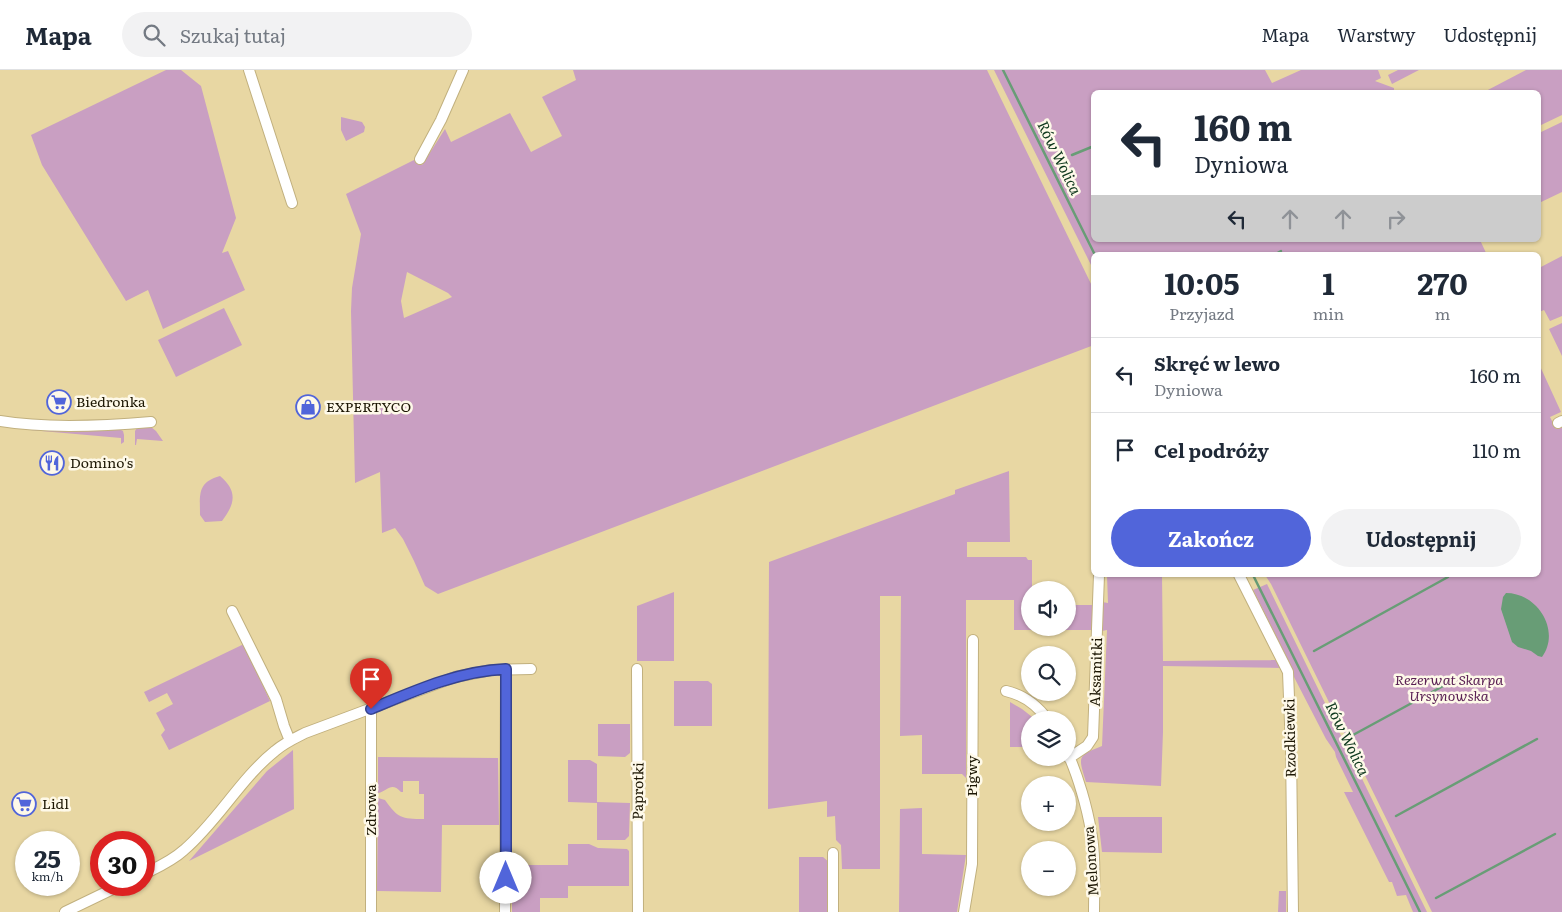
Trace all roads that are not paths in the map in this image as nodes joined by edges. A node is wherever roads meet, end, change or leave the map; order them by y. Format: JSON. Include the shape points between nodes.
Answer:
{"nodes":[{"id":1,"x":249,"y":70,"type":"edge"},
{"id":2,"x":463,"y":70,"type":"edge"},
{"id":3,"x":420,"y":158,"type":"dead end"},
{"id":4,"x":292,"y":203,"type":"dead end"},
{"id":5,"x":151,"y":422,"type":"dead end"},
{"id":6,"x":0,"y":423,"type":"edge"},
{"id":7,"x":1099,"y":577,"type":"edge"},
{"id":8,"x":1241,"y":577,"type":"edge"},
{"id":9,"x":232,"y":611,"type":"dead end"},
{"id":10,"x":973,"y":640,"type":"dead end"},
{"id":11,"x":506,"y":669,"type":"junction"},
{"id":12,"x":531,"y":669,"type":"dead end"},
{"id":13,"x":637,"y":669,"type":"dead end"},
{"id":14,"x":1006,"y":691,"type":"dead end"},
{"id":15,"x":371,"y":709,"type":"junction"},
{"id":16,"x":1039,"y":711,"type":"edge"},
{"id":17,"x":290,"y":741,"type":"junction"},
{"id":18,"x":1076,"y":752,"type":"edge"},
{"id":19,"x":1072,"y":766,"type":"edge"},
{"id":20,"x":833,"y":853,"type":"dead end"},
{"id":21,"x":155,"y":868,"type":"edge"},
{"id":22,"x":98,"y":896,"type":"edge"},
{"id":23,"x":65,"y":912,"type":"edge"},
{"id":24,"x":371,"y":912,"type":"edge"},
{"id":25,"x":506,"y":912,"type":"edge"},
{"id":26,"x":638,"y":912,"type":"edge"},
{"id":27,"x":833,"y":912,"type":"edge"},
{"id":28,"x":964,"y":912,"type":"edge"},
{"id":29,"x":1094,"y":912,"type":"edge"},
{"id":30,"x":1293,"y":912,"type":"edge"}],
"edges":[{"from":1,"to":4,"type":"street"},
{"from":2,"to":3,"type":"street","via":[[442,120]]},
{"from":5,"to":6,"type":"street","via":[[73,426]]},
{"from":7,"to":18,"type":"street","name":"Aksamitki","via":[[1093,737],[1087,746]]},
{"from":8,"to":30,"type":"street","name":"Rzodkiewki","via":[[1288,672]]},
{"from":9,"to":17,"type":"street","via":[[276,699]]},
{"from":10,"to":28,"type":"street","name":"Pigwy","via":[[972,864]]},
{"from":11,"to":12,"type":"street"},
{"from":11,"to":15,"type":"street","via":[[455,677]]},
{"from":11,"to":25,"type":"street"},
{"from":13,"to":26,"type":"street","name":"Paprotki"},
{"from":14,"to":16,"type":"street","via":[[1029,700]]},
{"from":15,"to":17,"type":"street"},
{"from":15,"to":24,"type":"street","name":"Zdrowa"},
{"from":17,"to":21,"type":"street","via":[[254,771],[188,846]]},
{"from":19,"to":29,"type":"street","name":"Melonowa","via":[[1091,831]]},
{"from":20,"to":27,"type":"street"},
{"from":22,"to":23,"type":"street"}]}
